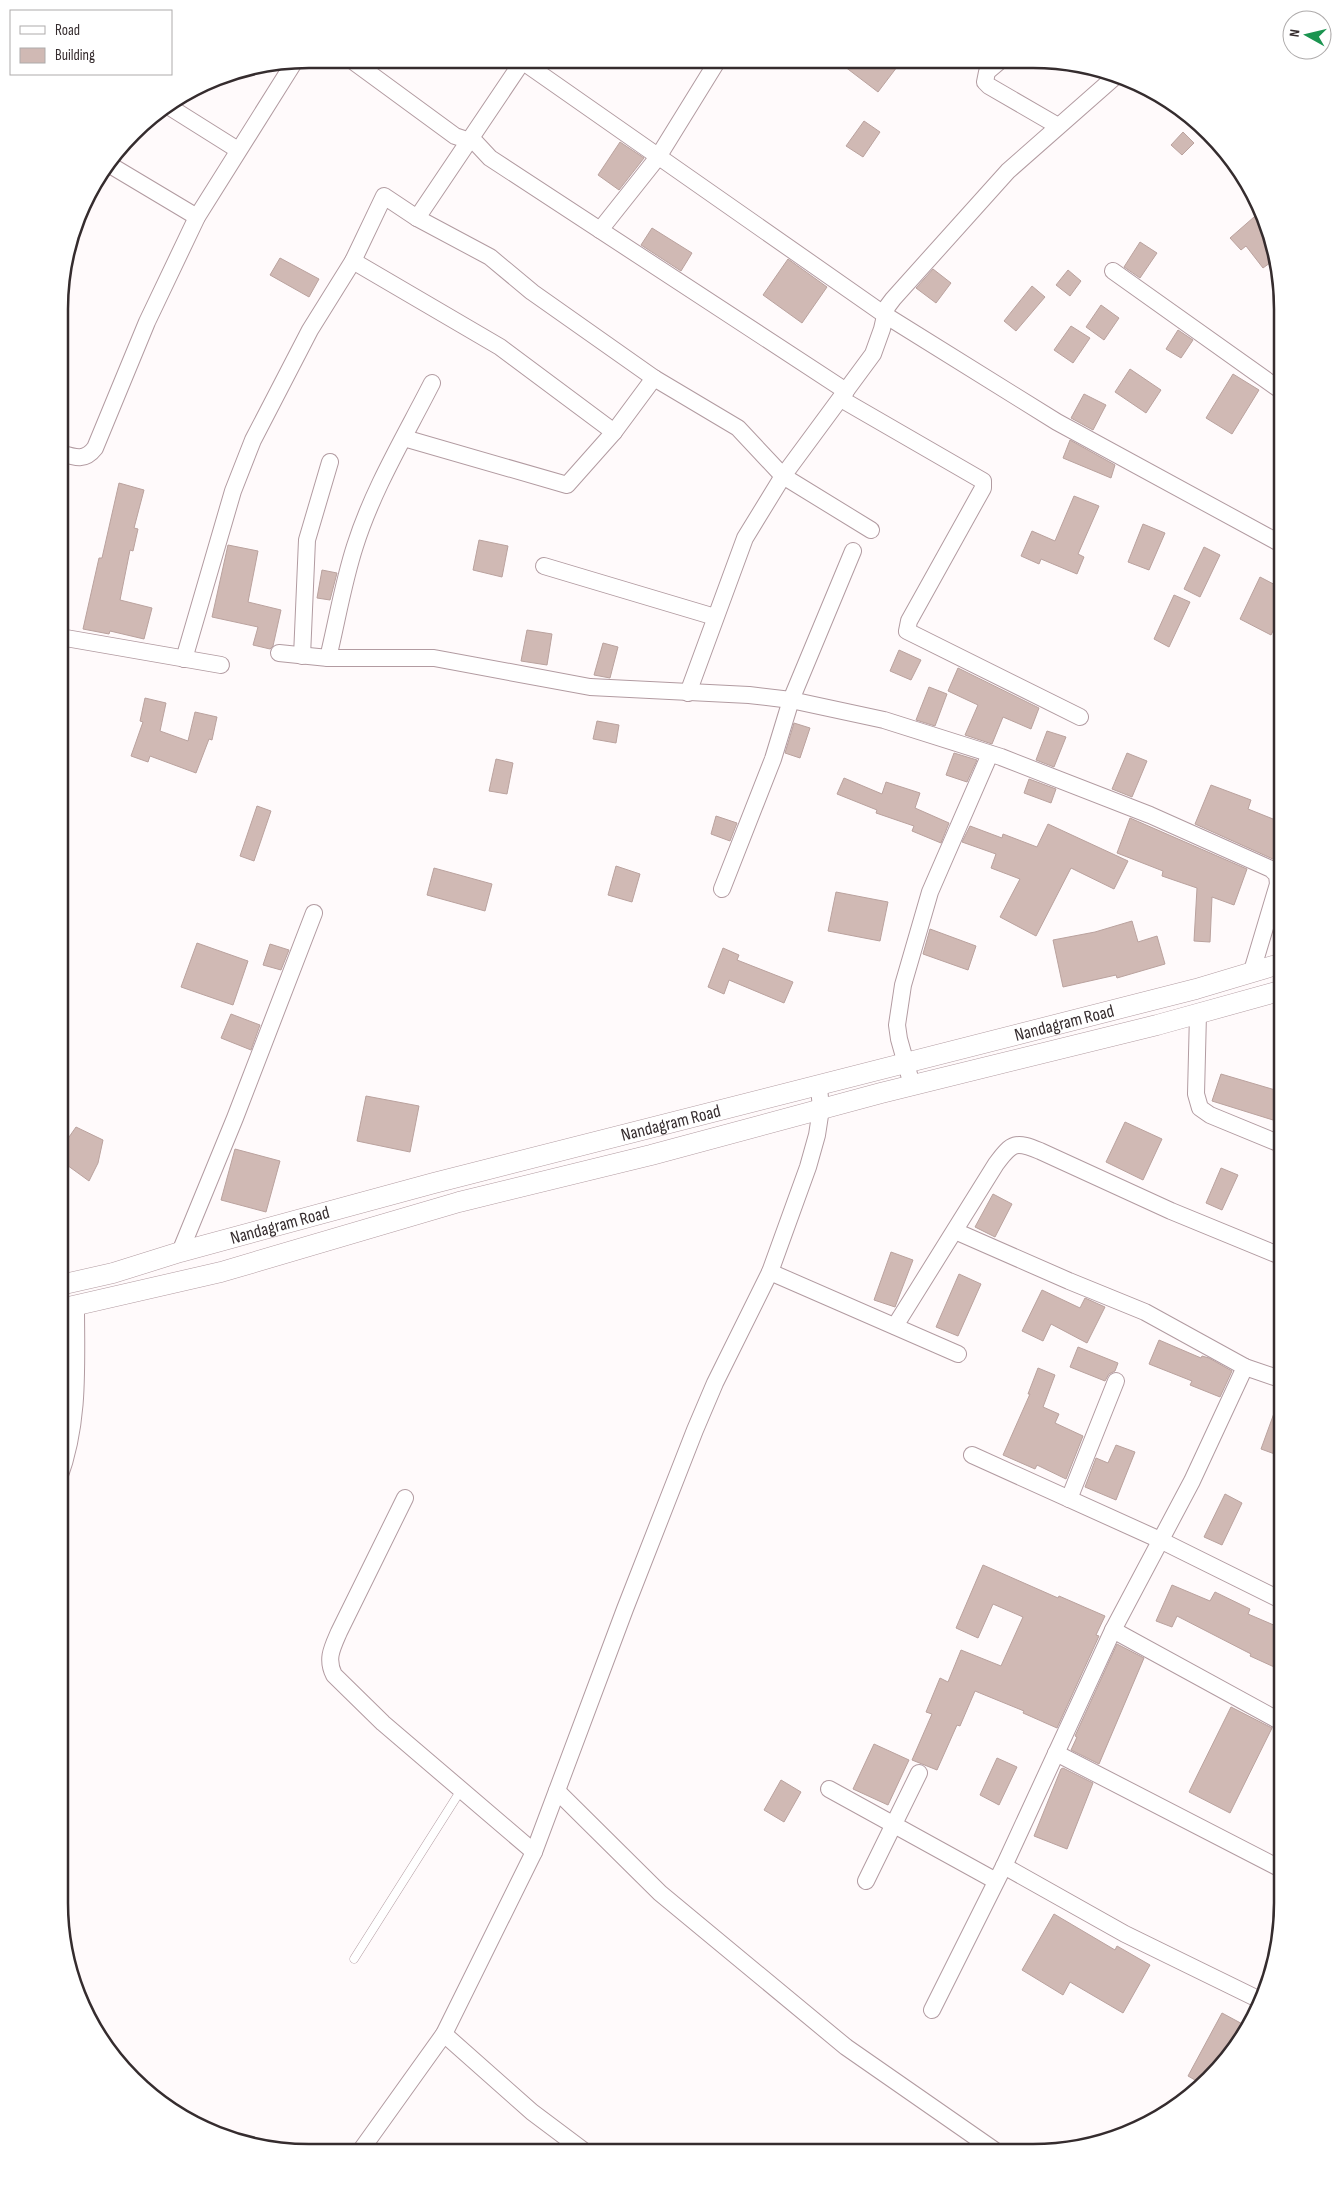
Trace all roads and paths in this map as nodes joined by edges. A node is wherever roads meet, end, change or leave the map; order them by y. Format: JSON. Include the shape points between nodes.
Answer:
{"nodes":[{"id":1,"x":362,"y":68,"type":"edge"},
{"id":2,"x":517,"y":68,"type":"edge"},
{"id":3,"x":533,"y":68,"type":"edge"},
{"id":4,"x":713,"y":68,"type":"edge"},
{"id":5,"x":992,"y":68,"type":"edge"},
{"id":6,"x":285,"y":69,"type":"edge"},
{"id":7,"x":1110,"y":80,"type":"edge"},
{"id":8,"x":173,"y":109,"type":"edge"},
{"id":9,"x":1058,"y":126,"type":"junction"},
{"id":10,"x":468,"y":141,"type":"junction"},
{"id":11,"x":238,"y":150,"type":"junction"},
{"id":12,"x":658,"y":156,"type":"junction"},
{"id":13,"x":113,"y":167,"type":"edge"},
{"id":14,"x":197,"y":217,"type":"junction"},
{"id":15,"x":417,"y":218,"type":"junction"},
{"id":16,"x":600,"y":230,"type":"junction"},
{"id":17,"x":352,"y":260,"type":"junction"},
{"id":18,"x":1113,"y":271,"type":"dead end"},
{"id":19,"x":885,"y":315,"type":"junction"},
{"id":20,"x":654,"y":378,"type":"junction"},
{"id":21,"x":432,"y":383,"type":"dead end"},
{"id":22,"x":1274,"y":386,"type":"edge"},
{"id":23,"x":843,"y":395,"type":"junction"},
{"id":24,"x":614,"y":432,"type":"junction"},
{"id":25,"x":404,"y":438,"type":"junction"},
{"id":26,"x":68,"y":455,"type":"edge"},
{"id":27,"x":330,"y":462,"type":"dead end"},
{"id":28,"x":783,"y":476,"type":"junction"},
{"id":29,"x":871,"y":530,"type":"dead end"},
{"id":30,"x":1274,"y":540,"type":"edge"},
{"id":31,"x":852,"y":551,"type":"dead end"},
{"id":32,"x":544,"y":566,"type":"dead end"},
{"id":33,"x":715,"y":617,"type":"junction"},
{"id":34,"x":68,"y":638,"type":"edge"},
{"id":35,"x":279,"y":653,"type":"dead end"},
{"id":36,"x":302,"y":656,"type":"junction"},
{"id":37,"x":328,"y":658,"type":"junction"},
{"id":38,"x":184,"y":659,"type":"junction"},
{"id":39,"x":221,"y":666,"type":"dead end"},
{"id":40,"x":688,"y":693,"type":"junction"},
{"id":41,"x":790,"y":700,"type":"junction"},
{"id":42,"x":1080,"y":717,"type":"dead end"},
{"id":43,"x":990,"y":754,"type":"junction"},
{"id":44,"x":1274,"y":872,"type":"edge"},
{"id":45,"x":722,"y":889,"type":"dead end"},
{"id":46,"x":1274,"y":898,"type":"edge"},
{"id":47,"x":314,"y":913,"type":"dead end"},
{"id":48,"x":1274,"y":966,"type":"edge"},
{"id":49,"x":1252,"y":972,"type":"junction"},
{"id":50,"x":1274,"y":993,"type":"edge"},
{"id":51,"x":1198,"y":1014,"type":"junction"},
{"id":52,"x":906,"y":1062,"type":"junction"},
{"id":53,"x":912,"y":1086,"type":"junction"},
{"id":54,"x":819,"y":1087,"type":"junction"},
{"id":55,"x":821,"y":1109,"type":"junction"},
{"id":56,"x":1274,"y":1141,"type":"edge"},
{"id":57,"x":330,"y":1212,"type":"junction"},
{"id":58,"x":955,"y":1231,"type":"junction"},
{"id":59,"x":337,"y":1238,"type":"junction"},
{"id":60,"x":180,"y":1252,"type":"junction"},
{"id":61,"x":1274,"y":1253,"type":"edge"},
{"id":62,"x":770,"y":1272,"type":"junction"},
{"id":63,"x":68,"y":1283,"type":"edge"},
{"id":64,"x":68,"y":1307,"type":"edge"},
{"id":65,"x":895,"y":1326,"type":"junction"},
{"id":66,"x":958,"y":1354,"type":"dead end"},
{"id":67,"x":1245,"y":1367,"type":"junction"},
{"id":68,"x":1274,"y":1377,"type":"edge"},
{"id":69,"x":1116,"y":1381,"type":"dead end"},
{"id":70,"x":68,"y":1452,"type":"edge"},
{"id":71,"x":972,"y":1454,"type":"dead end"},
{"id":72,"x":405,"y":1498,"type":"dead end"},
{"id":73,"x":1069,"y":1499,"type":"junction"},
{"id":74,"x":1160,"y":1540,"type":"junction"},
{"id":75,"x":1274,"y":1597,"type":"edge"},
{"id":76,"x":1113,"y":1630,"type":"junction"},
{"id":77,"x":1274,"y":1718,"type":"edge"},
{"id":78,"x":1056,"y":1753,"type":"junction"},
{"id":79,"x":919,"y":1773,"type":"dead end"},
{"id":80,"x":829,"y":1789,"type":"dead end"},
{"id":81,"x":461,"y":1790,"type":"junction"},
{"id":82,"x":557,"y":1792,"type":"junction"},
{"id":83,"x":895,"y":1825,"type":"junction"},
{"id":84,"x":534,"y":1852,"type":"junction"},
{"id":85,"x":1274,"y":1865,"type":"edge"},
{"id":86,"x":1004,"y":1866,"type":"junction"},
{"id":87,"x":866,"y":1881,"type":"dead end"},
{"id":88,"x":996,"y":1881,"type":"junction"},
{"id":89,"x":354,"y":1959,"type":"dead end"},
{"id":90,"x":1255,"y":1997,"type":"edge"},
{"id":91,"x":932,"y":2010,"type":"dead end"},
{"id":92,"x":444,"y":2034,"type":"junction"},
{"id":93,"x":366,"y":2143,"type":"edge"},
{"id":94,"x":573,"y":2143,"type":"edge"},
{"id":95,"x":985,"y":2143,"type":"edge"}],
"edges":[{"from":1,"to":10,"type":"street","via":[[455,136]]},
{"from":2,"to":10,"type":"street"},
{"from":3,"to":12,"type":"street"},
{"from":4,"to":12,"type":"street"},
{"from":5,"to":9,"type":"street","via":[[987,72],[985,82]]},
{"from":6,"to":11,"type":"street"},
{"from":7,"to":9,"type":"street"},
{"from":8,"to":11,"type":"street"},
{"from":9,"to":19,"type":"street","via":[[1002,178],[892,298]]},
{"from":10,"to":15,"type":"street"},
{"from":10,"to":16,"type":"street","via":[[476,143],[490,158]]},
{"from":11,"to":14,"type":"street"},
{"from":12,"to":16,"type":"street"},
{"from":12,"to":19,"type":"street"},
{"from":13,"to":14,"type":"street"},
{"from":14,"to":26,"type":"street","via":[[147,322],[95,448],[83,458]]},
{"from":15,"to":17,"type":"street","via":[[384,196]]},
{"from":15,"to":20,"type":"street","via":[[490,257],[532,292]]},
{"from":16,"to":23,"type":"street"},
{"from":17,"to":24,"type":"street","via":[[500,347]]},
{"from":17,"to":38,"type":"street","via":[[310,330],[253,440],[233,492]]},
{"from":18,"to":22,"type":"street"},
{"from":19,"to":23,"type":"street","via":[[872,354]]},
{"from":19,"to":30,"type":"street","via":[[1056,422]]},
{"from":20,"to":24,"type":"street"},
{"from":20,"to":28,"type":"street","via":[[738,428]]},
{"from":21,"to":25,"type":"street"},
{"from":23,"to":28,"type":"street"},
{"from":23,"to":42,"type":"street","via":[[983,481],[983,488],[907,631]]},
{"from":24,"to":25,"type":"street","via":[[567,485]]},
{"from":25,"to":37,"type":"street","via":[[355,546]]},
{"from":27,"to":36,"type":"street","via":[[308,540]]},
{"from":28,"to":29,"type":"street"},
{"from":28,"to":33,"type":"street","via":[[745,538]]},
{"from":31,"to":41,"type":"street"},
{"from":32,"to":33,"type":"street"},
{"from":33,"to":40,"type":"street"},
{"from":34,"to":38,"type":"street"},
{"from":35,"to":36,"type":"street"},
{"from":36,"to":37,"type":"street"},
{"from":37,"to":40,"type":"street","via":[[434,658],[590,687]]},
{"from":38,"to":39,"type":"street"},
{"from":40,"to":41,"type":"street"},
{"from":41,"to":43,"type":"street","via":[[884,720]]},
{"from":41,"to":45,"type":"street","via":[[773,759]]},
{"from":43,"to":44,"type":"street","via":[[1150,814]]},
{"from":43,"to":52,"type":"street","via":[[930,892],[903,985],[897,1025]]},
{"from":46,"to":49,"type":"street"},
{"from":47,"to":60,"type":"street"},
{"from":48,"to":49,"type":"street","name":"Nandagram Road"},
{"from":49,"to":52,"type":"street","name":"Nandagram Road"},
{"from":50,"to":51,"type":"street","name":"Nandagram Road"},
{"from":51,"to":53,"type":"street","name":"Nandagram Road"},
{"from":51,"to":56,"type":"street","via":[[1196,1094],[1200,1108]]},
{"from":52,"to":53,"type":"street"},
{"from":52,"to":54,"type":"street","name":"Nandagram Road"},
{"from":53,"to":55,"type":"street","name":"Nandagram Road"},
{"from":54,"to":55,"type":"street"},
{"from":54,"to":57,"type":"street","name":"Nandagram Road"},
{"from":55,"to":59,"type":"street","name":"Nandagram Road","via":[[459,1202]]},
{"from":55,"to":62,"type":"street","via":[[808,1167]]},
{"from":57,"to":59,"type":"street"},
{"from":57,"to":60,"type":"street","name":"Nandagram Road"},
{"from":58,"to":61,"type":"street","via":[[1007,1149],[1022,1144]]},
{"from":58,"to":65,"type":"street"},
{"from":58,"to":67,"type":"street","via":[[1145,1312]]},
{"from":59,"to":64,"type":"street","name":"Nandagram Road","via":[[221,1272]]},
{"from":60,"to":63,"type":"street","name":"Nandagram Road"},
{"from":62,"to":65,"type":"street"},
{"from":62,"to":82,"type":"street","via":[[695,1430]]},
{"from":64,"to":70,"type":"street","via":[[76,1388]]},
{"from":65,"to":66,"type":"street"},
{"from":67,"to":68,"type":"street"},
{"from":67,"to":74,"type":"street","via":[[1192,1482]]},
{"from":69,"to":73,"type":"street"},
{"from":71,"to":73,"type":"street"},
{"from":72,"to":81,"type":"street","via":[[332,1646],[329,1666],[383,1724]]},
{"from":73,"to":74,"type":"street"},
{"from":74,"to":75,"type":"street"},
{"from":74,"to":76,"type":"street"},
{"from":76,"to":77,"type":"street"},
{"from":76,"to":78,"type":"street"},
{"from":78,"to":85,"type":"street"},
{"from":78,"to":86,"type":"street"},
{"from":79,"to":83,"type":"street"},
{"from":80,"to":83,"type":"street"},
{"from":81,"to":84,"type":"street"},
{"from":81,"to":89,"type":"lane"},
{"from":82,"to":84,"type":"street"},
{"from":82,"to":95,"type":"street","via":[[660,1893],[839,2041]]},
{"from":83,"to":87,"type":"street"},
{"from":83,"to":88,"type":"street"},
{"from":84,"to":92,"type":"street"},
{"from":86,"to":88,"type":"street"},
{"from":86,"to":90,"type":"street","via":[[1125,1934]]},
{"from":88,"to":91,"type":"street"},
{"from":92,"to":93,"type":"street"},
{"from":92,"to":94,"type":"street","via":[[532,2112]]}]}
